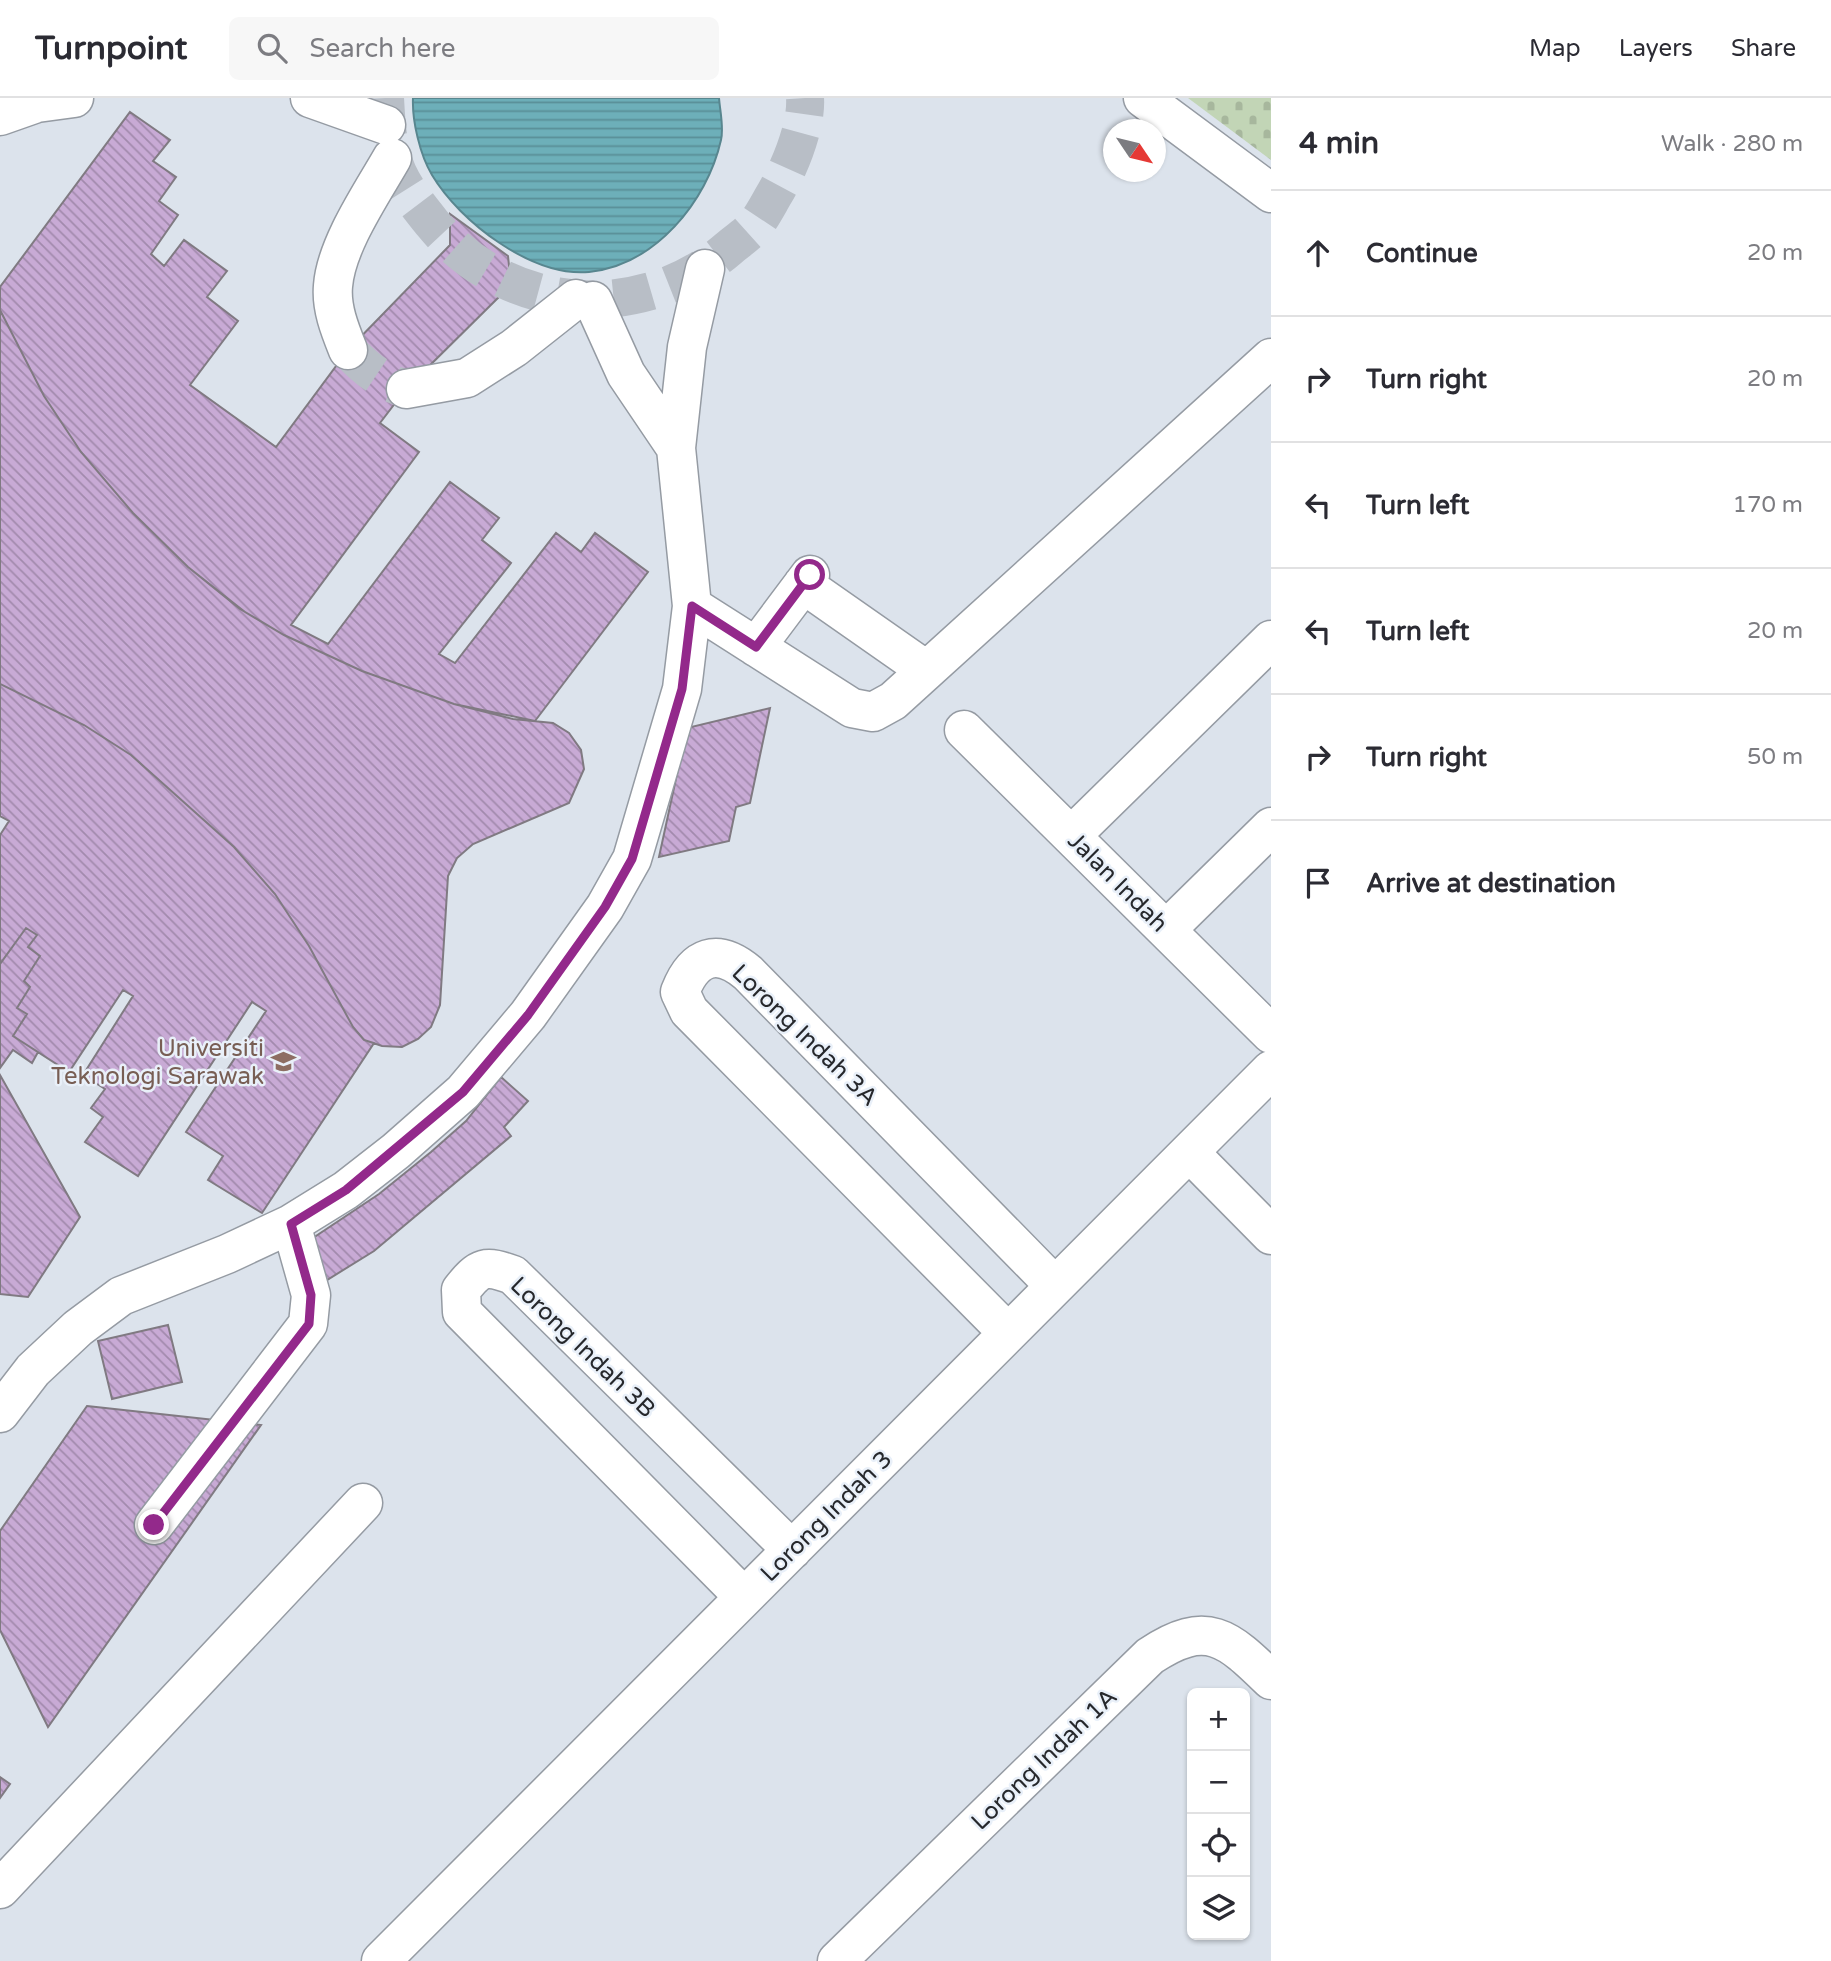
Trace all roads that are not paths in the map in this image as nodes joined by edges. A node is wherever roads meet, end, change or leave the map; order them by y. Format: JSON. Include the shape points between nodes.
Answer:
{"nodes":[{"id":1,"x":74,"y":98,"type":"edge"},
{"id":2,"x":310,"y":98,"type":"edge"},
{"id":3,"x":1143,"y":98,"type":"edge"},
{"id":4,"x":0,"y":116,"type":"edge"},
{"id":5,"x":1271,"y":193,"type":"edge"},
{"id":6,"x":705,"y":269,"type":"dead end"},
{"id":7,"x":348,"y":350,"type":"tunnel mouth"},
{"id":8,"x":1271,"y":358,"type":"edge"},
{"id":9,"x":406,"y":389,"type":"tunnel mouth"},
{"id":10,"x":676,"y":448,"type":"junction"},
{"id":11,"x":692,"y":606,"type":"junction"},
{"id":12,"x":1271,"y":640,"type":"edge"},
{"id":13,"x":756,"y":647,"type":"junction"},
{"id":14,"x":926,"y":670,"type":"junction"},
{"id":15,"x":964,"y":730,"type":"dead end"},
{"id":16,"x":1271,"y":827,"type":"edge"},
{"id":17,"x":1071,"y":836,"type":"junction"},
{"id":18,"x":1166,"y":930,"type":"junction"},
{"id":19,"x":1271,"y":1034,"type":"edge"},
{"id":20,"x":1271,"y":1070,"type":"edge"},
{"id":21,"x":1189,"y":1152,"type":"junction"},
{"id":22,"x":291,"y":1224,"type":"junction"},
{"id":23,"x":1271,"y":1235,"type":"edge"},
{"id":24,"x":1055,"y":1286,"type":"junction"},
{"id":25,"x":1009,"y":1333,"type":"junction"},
{"id":26,"x":0,"y":1413,"type":"edge"},
{"id":27,"x":363,"y":1503,"type":"dead end"},
{"id":28,"x":154,"y":1525,"type":"dead end"},
{"id":29,"x":792,"y":1550,"type":"junction"},
{"id":30,"x":744,"y":1597,"type":"junction"},
{"id":31,"x":1271,"y":1680,"type":"edge"},
{"id":32,"x":0,"y":1889,"type":"edge"},
{"id":33,"x":381,"y":1961,"type":"edge"},
{"id":34,"x":837,"y":1961,"type":"edge"}],
"edges":[{"from":1,"to":4,"type":"street","via":[[37,103]]},
{"from":2,"to":7,"type":"street","via":[[389,142],[333,286],[338,324]]},
{"from":3,"to":5,"type":"street"},
{"from":6,"to":10,"type":"street","via":[[687,347]]},
{"from":8,"to":14,"type":"street"},
{"from":9,"to":10,"type":"street","via":[[467,378],[584,300]]},
{"from":10,"to":11,"type":"street"},
{"from":11,"to":13,"type":"street"},
{"from":11,"to":22,"type":"street","via":[[676,713],[632,859],[605,907],[528,1015],[463,1092],[346,1190]]},
{"from":12,"to":17,"type":"street"},
{"from":13,"to":14,"type":"street","via":[[852,708],[873,712],[893,701]]},
{"from":13,"to":14,"type":"street","via":[[806,579]]},
{"from":15,"to":17,"type":"street","name":"Jalan Indah"},
{"from":16,"to":18,"type":"street"},
{"from":17,"to":18,"type":"street","name":"Jalan Indah"},
{"from":18,"to":19,"type":"street","name":"Jalan Indah"},
{"from":20,"to":21,"type":"street","name":"Lorong Indah 3"},
{"from":21,"to":23,"type":"street"},
{"from":21,"to":24,"type":"street","name":"Lorong Indah 3"},
{"from":22,"to":26,"type":"street","via":[[121,1296],[33,1370]]},
{"from":22,"to":28,"type":"street","via":[[311,1295],[309,1324]]},
{"from":24,"to":25,"type":"street","name":"Lorong Indah 3"},
{"from":24,"to":25,"type":"street","name":"Lorong Indah 3A","via":[[748,973],[733,961],[715,957],[687,973],[680,992],[689,1011]]},
{"from":25,"to":29,"type":"street","name":"Lorong Indah 3"},
{"from":27,"to":32,"type":"street"},
{"from":29,"to":30,"type":"street","name":"Lorong Indah 3"},
{"from":29,"to":30,"type":"street","name":"Lorong Indah 3B","via":[[513,1276],[491,1267],[474,1273],[461,1290],[462,1312]]},
{"from":30,"to":33,"type":"street","name":"Lorong Indah 3"},
{"from":31,"to":34,"type":"street","name":"Lorong Indah 1A","via":[[1237,1647],[1217,1637],[1170,1643],[1150,1656]]}]}
